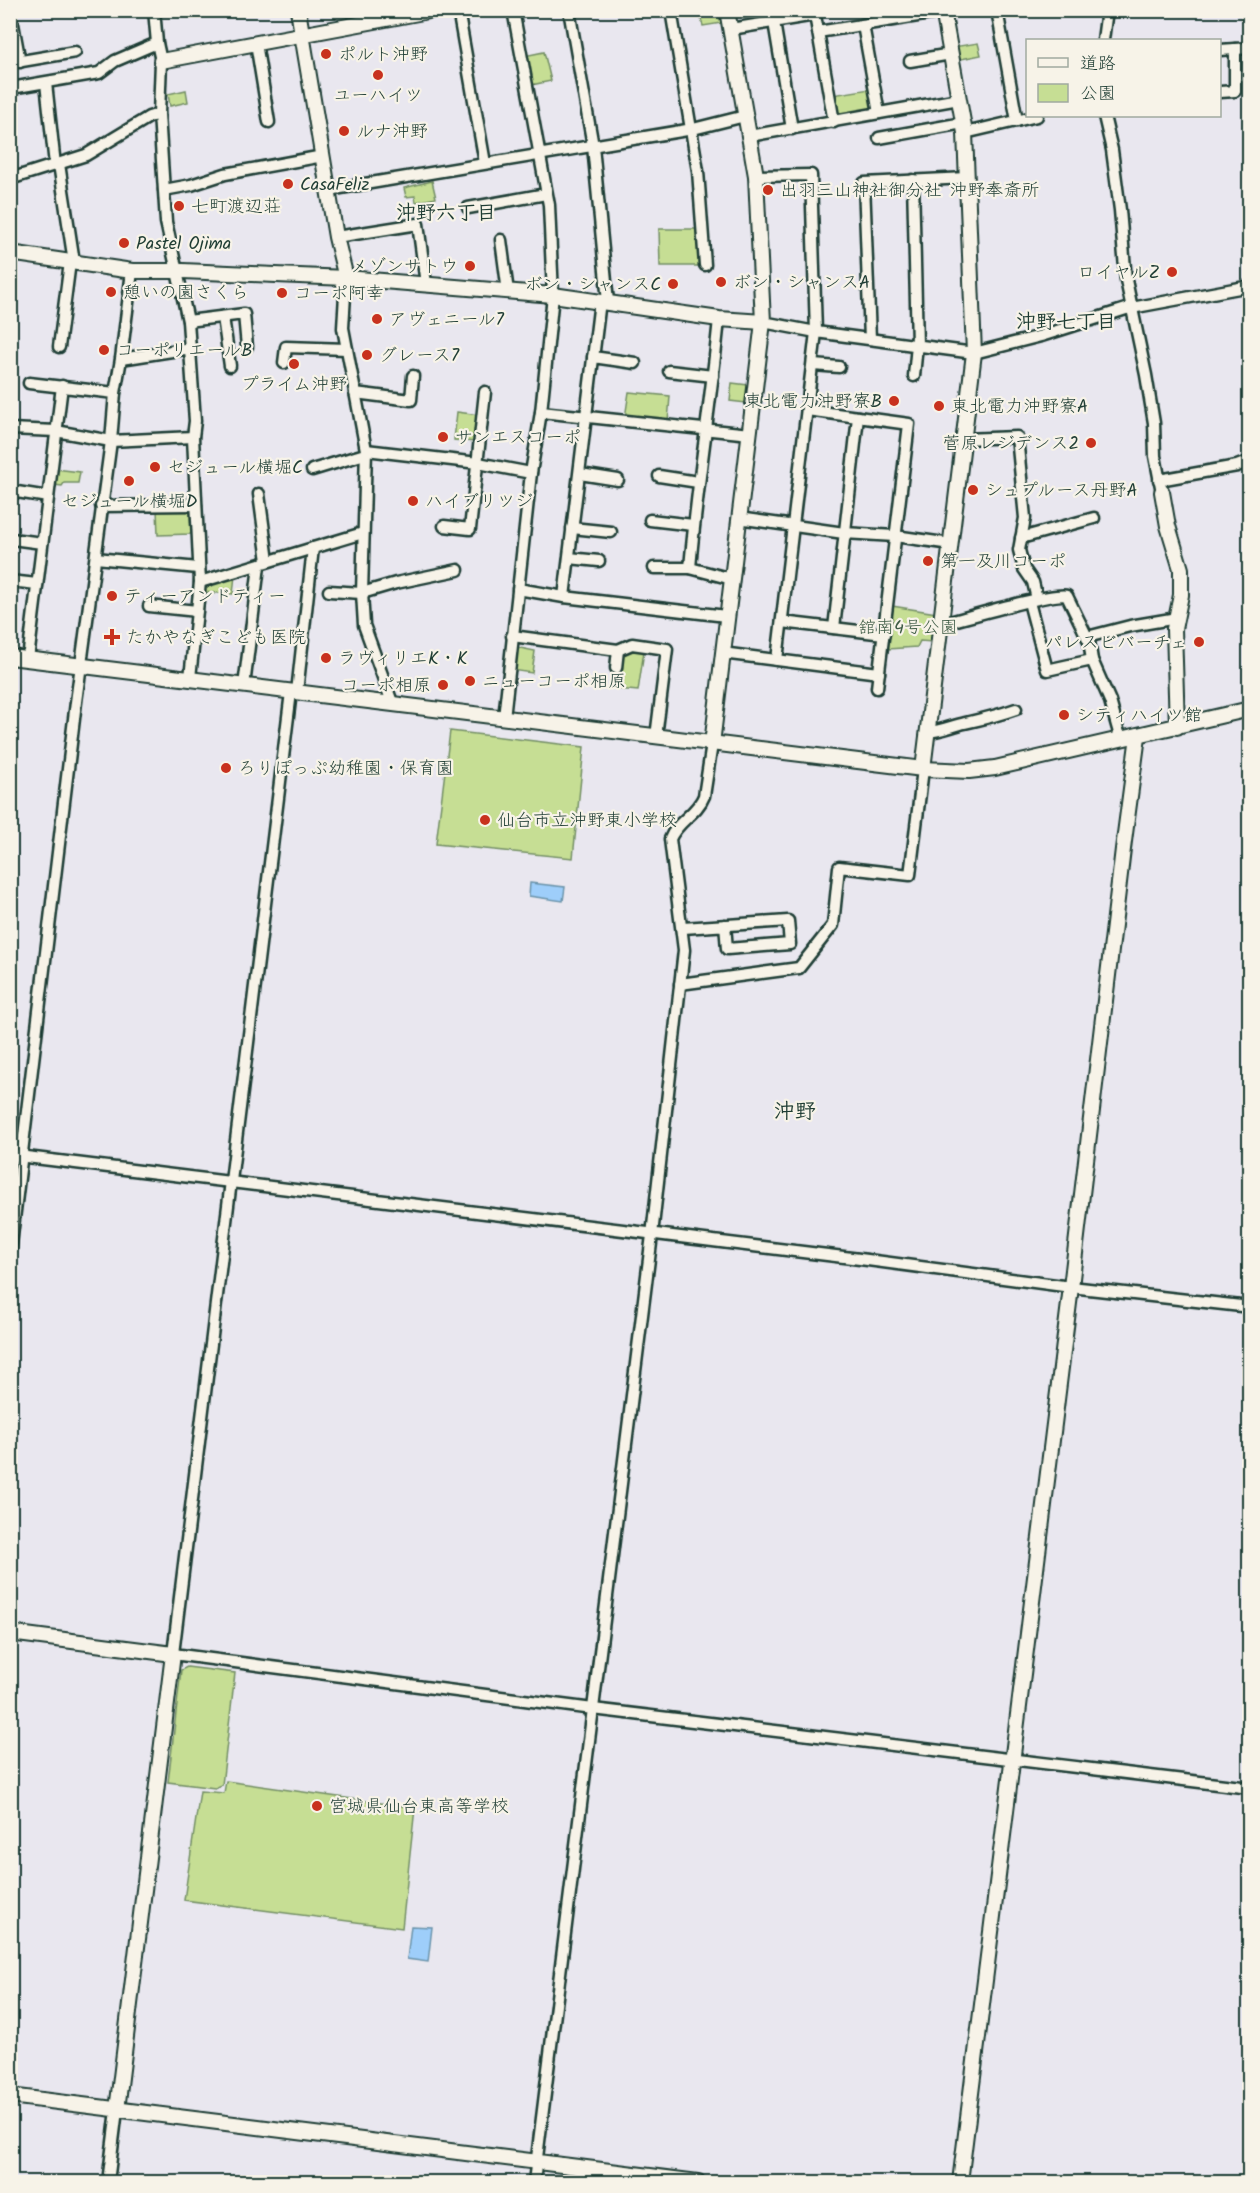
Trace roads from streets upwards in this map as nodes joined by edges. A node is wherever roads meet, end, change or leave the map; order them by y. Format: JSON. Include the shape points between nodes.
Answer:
{"nodes":[{"id":1,"x":154,"y":10,"type":"edge"},
{"id":2,"x":298,"y":10,"type":"edge"},
{"id":3,"x":434,"y":10,"type":"edge"},
{"id":4,"x":458,"y":10,"type":"edge"},
{"id":5,"x":513,"y":10,"type":"edge"},
{"id":6,"x":569,"y":10,"type":"edge"},
{"id":7,"x":671,"y":10,"type":"edge"},
{"id":8,"x":727,"y":10,"type":"edge"},
{"id":9,"x":997,"y":10,"type":"edge"},
{"id":10,"x":1107,"y":10,"type":"edge"},
{"id":11,"x":943,"y":11,"type":"edge"},
{"id":12,"x":774,"y":22,"type":"junction"},
{"id":13,"x":14,"y":24,"type":"dead end"},
{"id":14,"x":863,"y":25,"type":"junction"},
{"id":15,"x":731,"y":29,"type":"junction"},
{"id":16,"x":818,"y":32,"type":"junction"},
{"id":17,"x":304,"y":34,"type":"junction"},
{"id":18,"x":1103,"y":39,"type":"edge"},
{"id":19,"x":157,"y":43,"type":"junction"},
{"id":20,"x":256,"y":43,"type":"junction"},
{"id":21,"x":1250,"y":48,"type":"edge"},
{"id":22,"x":1235,"y":49,"type":"junction"},
{"id":23,"x":1221,"y":50,"type":"edge"},
{"id":24,"x":75,"y":52,"type":"dead end"},
{"id":25,"x":951,"y":54,"type":"junction"},
{"id":26,"x":161,"y":61,"type":"junction"},
{"id":27,"x":910,"y":61,"type":"dead end"},
{"id":28,"x":15,"y":62,"type":"edge"},
{"id":29,"x":46,"y":83,"type":"junction"},
{"id":30,"x":17,"y":87,"type":"dead end"},
{"id":31,"x":1221,"y":92,"type":"edge"},
{"id":32,"x":959,"y":99,"type":"junction"},
{"id":33,"x":879,"y":113,"type":"junction"},
{"id":34,"x":159,"y":114,"type":"junction"},
{"id":35,"x":745,"y":116,"type":"junction"},
{"id":36,"x":1033,"y":117,"type":"edge"},
{"id":37,"x":1104,"y":117,"type":"edge"},
{"id":38,"x":1017,"y":121,"type":"junction"},
{"id":39,"x":269,"y":122,"type":"dead end"},
{"id":40,"x":834,"y":122,"type":"junction"},
{"id":41,"x":964,"y":128,"type":"junction"},
{"id":42,"x":693,"y":129,"type":"junction"},
{"id":43,"x":792,"y":129,"type":"junction"},
{"id":44,"x":749,"y":136,"type":"junction"},
{"id":45,"x":879,"y":138,"type":"dead end"},
{"id":46,"x":592,"y":146,"type":"junction"},
{"id":47,"x":539,"y":154,"type":"junction"},
{"id":48,"x":323,"y":156,"type":"junction"},
{"id":49,"x":485,"y":164,"type":"junction"},
{"id":50,"x":57,"y":165,"type":"junction"},
{"id":51,"x":756,"y":176,"type":"junction"},
{"id":52,"x":967,"y":178,"type":"junction"},
{"id":53,"x":10,"y":179,"type":"edge"},
{"id":54,"x":913,"y":180,"type":"junction"},
{"id":55,"x":164,"y":190,"type":"junction"},
{"id":56,"x":328,"y":190,"type":"junction"},
{"id":57,"x":546,"y":194,"type":"junction"},
{"id":58,"x":468,"y":208,"type":"dead end"},
{"id":59,"x":336,"y":237,"type":"junction"},
{"id":60,"x":501,"y":240,"type":"dead end"},
{"id":61,"x":10,"y":253,"type":"edge"},
{"id":62,"x":72,"y":262,"type":"junction"},
{"id":63,"x":705,"y":265,"type":"dead end"},
{"id":64,"x":178,"y":271,"type":"junction"},
{"id":65,"x":132,"y":272,"type":"junction"},
{"id":66,"x":346,"y":278,"type":"junction"},
{"id":67,"x":426,"y":284,"type":"junction"},
{"id":68,"x":1250,"y":286,"type":"edge"},
{"id":69,"x":508,"y":292,"type":"junction"},
{"id":70,"x":553,"y":295,"type":"junction"},
{"id":71,"x":604,"y":301,"type":"junction"},
{"id":72,"x":1130,"y":308,"type":"junction"},
{"id":73,"x":223,"y":317,"type":"junction"},
{"id":74,"x":719,"y":319,"type":"junction"},
{"id":75,"x":188,"y":321,"type":"junction"},
{"id":76,"x":763,"y":322,"type":"junction"},
{"id":77,"x":816,"y":332,"type":"junction"},
{"id":78,"x":870,"y":339,"type":"junction"},
{"id":79,"x":917,"y":345,"type":"junction"},
{"id":80,"x":58,"y":347,"type":"dead end"},
{"id":81,"x":248,"y":347,"type":"dead end"},
{"id":82,"x":190,"y":348,"type":"junction"},
{"id":83,"x":347,"y":349,"type":"junction"},
{"id":84,"x":974,"y":353,"type":"junction"},
{"id":85,"x":593,"y":357,"type":"junction"},
{"id":86,"x":121,"y":359,"type":"junction"},
{"id":87,"x":284,"y":363,"type":"dead end"},
{"id":88,"x":634,"y":363,"type":"dead end"},
{"id":89,"x":813,"y":365,"type":"junction"},
{"id":90,"x":230,"y":366,"type":"dead end"},
{"id":91,"x":839,"y":367,"type":"dead end"},
{"id":92,"x":669,"y":371,"type":"dead end"},
{"id":93,"x":413,"y":376,"type":"dead end"},
{"id":94,"x":713,"y":376,"type":"junction"},
{"id":95,"x":914,"y":376,"type":"dead end"},
{"id":96,"x":29,"y":383,"type":"dead end"},
{"id":97,"x":62,"y":386,"type":"junction"},
{"id":98,"x":485,"y":392,"type":"dead end"},
{"id":99,"x":115,"y":393,"type":"junction"},
{"id":100,"x":355,"y":393,"type":"junction"},
{"id":101,"x":807,"y":410,"type":"junction"},
{"id":102,"x":541,"y":412,"type":"junction"},
{"id":103,"x":586,"y":417,"type":"junction"},
{"id":104,"x":858,"y":417,"type":"junction"},
{"id":105,"x":10,"y":429,"type":"edge"},
{"id":106,"x":706,"y":430,"type":"junction"},
{"id":107,"x":57,"y":431,"type":"junction"},
{"id":108,"x":750,"y":434,"type":"junction"},
{"id":109,"x":193,"y":437,"type":"junction"},
{"id":110,"x":963,"y":439,"type":"junction"},
{"id":111,"x":111,"y":441,"type":"junction"},
{"id":112,"x":365,"y":452,"type":"junction"},
{"id":113,"x":1250,"y":461,"type":"edge"},
{"id":114,"x":478,"y":463,"type":"junction"},
{"id":115,"x":312,"y":470,"type":"dead end"},
{"id":116,"x":531,"y":473,"type":"junction"},
{"id":117,"x":580,"y":474,"type":"junction"},
{"id":118,"x":659,"y":476,"type":"dead end"},
{"id":119,"x":618,"y":480,"type":"dead end"},
{"id":120,"x":698,"y":482,"type":"junction"},
{"id":121,"x":1160,"y":486,"type":"junction"},
{"id":122,"x":17,"y":492,"type":"dead end"},
{"id":123,"x":259,"y":494,"type":"dead end"},
{"id":124,"x":48,"y":497,"type":"junction"},
{"id":125,"x":196,"y":505,"type":"junction"},
{"id":126,"x":101,"y":506,"type":"junction"},
{"id":127,"x":738,"y":518,"type":"junction"},
{"id":128,"x":1094,"y":518,"type":"dead end"},
{"id":129,"x":650,"y":520,"type":"dead end"},
{"id":130,"x":693,"y":525,"type":"junction"},
{"id":131,"x":793,"y":525,"type":"junction"},
{"id":132,"x":444,"y":526,"type":"dead end"},
{"id":133,"x":572,"y":528,"type":"junction"},
{"id":134,"x":611,"y":532,"type":"dead end"},
{"id":135,"x":363,"y":533,"type":"junction"},
{"id":136,"x":844,"y":533,"type":"junction"},
{"id":137,"x":896,"y":536,"type":"junction"},
{"id":138,"x":1021,"y":538,"type":"junction"},
{"id":139,"x":12,"y":539,"type":"edge"},
{"id":140,"x":42,"y":543,"type":"junction"},
{"id":141,"x":951,"y":544,"type":"junction"},
{"id":142,"x":313,"y":548,"type":"junction"},
{"id":143,"x":96,"y":558,"type":"junction"},
{"id":144,"x":569,"y":558,"type":"junction"},
{"id":145,"x":599,"y":561,"type":"dead end"},
{"id":146,"x":263,"y":563,"type":"junction"},
{"id":147,"x":198,"y":568,"type":"junction"},
{"id":148,"x":654,"y":568,"type":"dead end"},
{"id":149,"x":690,"y":568,"type":"junction"},
{"id":150,"x":458,"y":570,"type":"dead end"},
{"id":151,"x":732,"y":579,"type":"junction"},
{"id":152,"x":10,"y":581,"type":"edge"},
{"id":153,"x":200,"y":582,"type":"junction"},
{"id":154,"x":37,"y":584,"type":"junction"},
{"id":155,"x":518,"y":589,"type":"junction"},
{"id":156,"x":329,"y":591,"type":"dead end"},
{"id":157,"x":362,"y":593,"type":"junction"},
{"id":158,"x":564,"y":597,"type":"junction"},
{"id":159,"x":1033,"y":601,"type":"junction"},
{"id":160,"x":149,"y":606,"type":"dead end"},
{"id":161,"x":197,"y":611,"type":"junction"},
{"id":162,"x":726,"y":616,"type":"junction"},
{"id":163,"x":1177,"y":618,"type":"junction"},
{"id":164,"x":782,"y":622,"type":"junction"},
{"id":165,"x":942,"y":624,"type":"junction"},
{"id":166,"x":834,"y":628,"type":"junction"},
{"id":167,"x":884,"y":634,"type":"junction"},
{"id":168,"x":512,"y":636,"type":"junction"},
{"id":169,"x":1087,"y":637,"type":"junction"},
{"id":170,"x":618,"y":650,"type":"junction"},
{"id":171,"x":722,"y":653,"type":"junction"},
{"id":172,"x":10,"y":657,"type":"edge"},
{"id":173,"x":28,"y":659,"type":"junction"},
{"id":174,"x":777,"y":660,"type":"junction"},
{"id":175,"x":1092,"y":660,"type":"junction"},
{"id":176,"x":82,"y":666,"type":"junction"},
{"id":177,"x":616,"y":668,"type":"dead end"},
{"id":178,"x":879,"y":673,"type":"junction"},
{"id":179,"x":190,"y":678,"type":"junction"},
{"id":180,"x":244,"y":686,"type":"junction"},
{"id":181,"x":877,"y":688,"type":"dead end"},
{"id":182,"x":294,"y":692,"type":"junction"},
{"id":183,"x":393,"y":705,"type":"junction"},
{"id":184,"x":1017,"y":709,"type":"dead end"},
{"id":185,"x":1250,"y":709,"type":"edge"},
{"id":186,"x":504,"y":718,"type":"junction"},
{"id":187,"x":1177,"y":727,"type":"junction"},
{"id":188,"x":928,"y":732,"type":"junction"},
{"id":189,"x":656,"y":736,"type":"junction"},
{"id":190,"x":1138,"y":736,"type":"junction"},
{"id":191,"x":1121,"y":740,"type":"junction"},
{"id":192,"x":711,"y":744,"type":"junction"},
{"id":193,"x":923,"y":769,"type":"junction"},
{"id":194,"x":724,"y":925,"type":"junction"},
{"id":195,"x":682,"y":928,"type":"junction"},
{"id":196,"x":680,"y":984,"type":"junction"},
{"id":197,"x":10,"y":1155,"type":"edge"},
{"id":198,"x":22,"y":1156,"type":"junction"},
{"id":199,"x":232,"y":1182,"type":"junction"},
{"id":200,"x":652,"y":1235,"type":"junction"},
{"id":201,"x":10,"y":1252,"type":"edge"},
{"id":202,"x":1071,"y":1287,"type":"junction"},
{"id":203,"x":1250,"y":1307,"type":"edge"},
{"id":204,"x":10,"y":1633,"type":"edge"},
{"id":205,"x":173,"y":1654,"type":"junction"},
{"id":206,"x":593,"y":1709,"type":"junction"},
{"id":207,"x":1012,"y":1759,"type":"junction"},
{"id":208,"x":1250,"y":1788,"type":"edge"},
{"id":209,"x":10,"y":2096,"type":"edge"},
{"id":210,"x":117,"y":2110,"type":"junction"},
{"id":211,"x":536,"y":2162,"type":"junction"},
{"id":212,"x":108,"y":2182,"type":"edge"},
{"id":213,"x":534,"y":2182,"type":"edge"},
{"id":214,"x":698,"y":2182,"type":"edge"},
{"id":215,"x":960,"y":2182,"type":"edge"}],
"edges":[{"from":1,"to":19,"type":"street"},
{"from":2,"to":17,"type":"street"},
{"from":3,"to":17,"type":"street"},
{"from":4,"to":49,"type":"street"},
{"from":5,"to":47,"type":"street"},
{"from":6,"to":46,"type":"street"},
{"from":7,"to":42,"type":"street"},
{"from":8,"to":15,"type":"street"},
{"from":9,"to":38,"type":"street"},
{"from":10,"to":18,"type":"street"},
{"from":11,"to":14,"type":"street"},
{"from":11,"to":25,"type":"street"},
{"from":12,"to":15,"type":"street"},
{"from":12,"to":16,"type":"street","via":[[815,15]]},
{"from":12,"to":43,"type":"street"},
{"from":13,"to":28,"type":"street"},
{"from":14,"to":16,"type":"street"},
{"from":14,"to":33,"type":"street"},
{"from":15,"to":35,"type":"street"},
{"from":16,"to":40,"type":"street"},
{"from":17,"to":20,"type":"street"},
{"from":17,"to":48,"type":"street"},
{"from":19,"to":26,"type":"street"},
{"from":19,"to":29,"type":"street","via":[[99,73]]},
{"from":20,"to":26,"type":"street"},
{"from":20,"to":39,"type":"street"},
{"from":21,"to":22,"type":"street"},
{"from":22,"to":23,"type":"street"},
{"from":22,"to":31,"type":"street","via":[[1235,91]]},
{"from":24,"to":28,"type":"street"},
{"from":25,"to":27,"type":"street"},
{"from":25,"to":32,"type":"street"},
{"from":26,"to":34,"type":"street"},
{"from":29,"to":30,"type":"street"},
{"from":29,"to":50,"type":"street"},
{"from":32,"to":33,"type":"street"},
{"from":32,"to":41,"type":"street"},
{"from":33,"to":40,"type":"street"},
{"from":34,"to":50,"type":"street","via":[[86,155]]},
{"from":34,"to":55,"type":"street"},
{"from":35,"to":42,"type":"street"},
{"from":35,"to":44,"type":"street"},
{"from":36,"to":38,"type":"street"},
{"from":37,"to":72,"type":"street","via":[[1112,150]]},
{"from":38,"to":41,"type":"street"},
{"from":40,"to":43,"type":"street"},
{"from":41,"to":45,"type":"street"},
{"from":41,"to":52,"type":"street"},
{"from":42,"to":46,"type":"street"},
{"from":42,"to":63,"type":"street"},
{"from":43,"to":44,"type":"street"},
{"from":44,"to":51,"type":"street"},
{"from":46,"to":47,"type":"street"},
{"from":46,"to":71,"type":"street"},
{"from":47,"to":49,"type":"street"},
{"from":47,"to":57,"type":"street"},
{"from":48,"to":55,"type":"street"},
{"from":48,"to":56,"type":"street"},
{"from":49,"to":56,"type":"street"},
{"from":50,"to":53,"type":"street"},
{"from":50,"to":62,"type":"street"},
{"from":51,"to":76,"type":"street"},
{"from":51,"to":77,"type":"street","via":[[811,175]]},
{"from":52,"to":54,"type":"street"},
{"from":52,"to":84,"type":"street"},
{"from":54,"to":78,"type":"street","via":[[864,183]]},
{"from":54,"to":79,"type":"street"},
{"from":55,"to":64,"type":"street","via":[[166,222]]},
{"from":56,"to":59,"type":"street"},
{"from":57,"to":58,"type":"street"},
{"from":57,"to":70,"type":"street"},
{"from":59,"to":66,"type":"street"},
{"from":59,"to":67,"type":"street","via":[[418,224]]},
{"from":60,"to":69,"type":"street"},
{"from":61,"to":62,"type":"street"},
{"from":62,"to":65,"type":"street"},
{"from":62,"to":80,"type":"street"},
{"from":64,"to":65,"type":"street"},
{"from":64,"to":66,"type":"street"},
{"from":64,"to":75,"type":"street"},
{"from":65,"to":86,"type":"street"},
{"from":66,"to":67,"type":"street"},
{"from":66,"to":83,"type":"street","via":[[343,328]]},
{"from":67,"to":69,"type":"street"},
{"from":68,"to":72,"type":"street"},
{"from":69,"to":70,"type":"street"},
{"from":70,"to":71,"type":"street"},
{"from":70,"to":102,"type":"street"},
{"from":71,"to":74,"type":"street"},
{"from":71,"to":85,"type":"street"},
{"from":72,"to":84,"type":"street"},
{"from":72,"to":121,"type":"street","via":[[1148,384]]},
{"from":73,"to":75,"type":"street"},
{"from":73,"to":81,"type":"street","via":[[244,314]]},
{"from":73,"to":90,"type":"street"},
{"from":74,"to":76,"type":"street"},
{"from":74,"to":94,"type":"street"},
{"from":75,"to":82,"type":"street"},
{"from":76,"to":77,"type":"street"},
{"from":76,"to":108,"type":"street"},
{"from":77,"to":78,"type":"street"},
{"from":77,"to":89,"type":"street"},
{"from":78,"to":79,"type":"street"},
{"from":79,"to":84,"type":"street"},
{"from":79,"to":95,"type":"street"},
{"from":82,"to":86,"type":"street"},
{"from":82,"to":109,"type":"street"},
{"from":83,"to":87,"type":"street","via":[[286,347]]},
{"from":83,"to":100,"type":"street"},
{"from":84,"to":110,"type":"street"},
{"from":85,"to":88,"type":"street"},
{"from":85,"to":103,"type":"street"},
{"from":86,"to":99,"type":"street"},
{"from":89,"to":91,"type":"street"},
{"from":89,"to":101,"type":"street"},
{"from":92,"to":94,"type":"street"},
{"from":93,"to":100,"type":"street","via":[[411,400]]},
{"from":94,"to":106,"type":"street"},
{"from":96,"to":97,"type":"street"},
{"from":97,"to":99,"type":"street"},
{"from":97,"to":107,"type":"street"},
{"from":98,"to":114,"type":"street"},
{"from":99,"to":111,"type":"street"},
{"from":100,"to":112,"type":"street"},
{"from":101,"to":104,"type":"street"},
{"from":101,"to":131,"type":"street"},
{"from":102,"to":103,"type":"street"},
{"from":102,"to":116,"type":"street"},
{"from":103,"to":106,"type":"street"},
{"from":103,"to":117,"type":"street"},
{"from":104,"to":136,"type":"street"},
{"from":104,"to":137,"type":"street","via":[[909,424]]},
{"from":105,"to":107,"type":"street"},
{"from":106,"to":108,"type":"street"},
{"from":106,"to":120,"type":"street"},
{"from":107,"to":111,"type":"street"},
{"from":107,"to":124,"type":"street"},
{"from":108,"to":127,"type":"street"},
{"from":109,"to":111,"type":"street"},
{"from":109,"to":125,"type":"street"},
{"from":110,"to":138,"type":"street","via":[[1017,437],[1025,518]]},
{"from":110,"to":141,"type":"street"},
{"from":111,"to":126,"type":"street"},
{"from":112,"to":114,"type":"street"},
{"from":112,"to":115,"type":"street"},
{"from":112,"to":135,"type":"street"},
{"from":113,"to":121,"type":"street"},
{"from":114,"to":116,"type":"street"},
{"from":114,"to":132,"type":"street","via":[[470,529]]},
{"from":116,"to":155,"type":"street"},
{"from":117,"to":119,"type":"street"},
{"from":117,"to":133,"type":"street"},
{"from":118,"to":120,"type":"street"},
{"from":120,"to":130,"type":"street"},
{"from":121,"to":163,"type":"street","via":[[1181,568]]},
{"from":122,"to":124,"type":"street"},
{"from":123,"to":146,"type":"street"},
{"from":124,"to":140,"type":"street"},
{"from":125,"to":126,"type":"street"},
{"from":125,"to":147,"type":"street"},
{"from":126,"to":143,"type":"street"},
{"from":127,"to":131,"type":"street"},
{"from":127,"to":151,"type":"street"},
{"from":128,"to":138,"type":"street"},
{"from":129,"to":130,"type":"street"},
{"from":130,"to":149,"type":"street"},
{"from":131,"to":136,"type":"street"},
{"from":131,"to":164,"type":"street"},
{"from":133,"to":134,"type":"street"},
{"from":133,"to":144,"type":"street"},
{"from":135,"to":142,"type":"street"},
{"from":135,"to":157,"type":"street"},
{"from":136,"to":137,"type":"street"},
{"from":136,"to":166,"type":"street"},
{"from":137,"to":141,"type":"street"},
{"from":137,"to":167,"type":"street"},
{"from":138,"to":159,"type":"street","via":[[1020,555],[1033,582]]},
{"from":139,"to":140,"type":"street"},
{"from":140,"to":154,"type":"street"},
{"from":141,"to":165,"type":"street"},
{"from":142,"to":146,"type":"street"},
{"from":142,"to":182,"type":"street"},
{"from":143,"to":147,"type":"street"},
{"from":143,"to":176,"type":"street"},
{"from":144,"to":145,"type":"street"},
{"from":144,"to":158,"type":"street"},
{"from":146,"to":153,"type":"street"},
{"from":146,"to":180,"type":"street"},
{"from":147,"to":153,"type":"street"},
{"from":148,"to":149,"type":"street"},
{"from":149,"to":151,"type":"street"},
{"from":150,"to":157,"type":"street"},
{"from":151,"to":162,"type":"street"},
{"from":152,"to":154,"type":"street"},
{"from":153,"to":161,"type":"street"},
{"from":154,"to":173,"type":"street"},
{"from":155,"to":158,"type":"street"},
{"from":155,"to":168,"type":"street"},
{"from":156,"to":157,"type":"street"},
{"from":157,"to":183,"type":"street","via":[[364,625]]},
{"from":158,"to":162,"type":"street"},
{"from":159,"to":165,"type":"street"},
{"from":159,"to":169,"type":"street","via":[[1067,596]]},
{"from":159,"to":175,"type":"street","via":[[1047,670]]},
{"from":160,"to":161,"type":"street"},
{"from":161,"to":179,"type":"street"},
{"from":162,"to":171,"type":"street"},
{"from":163,"to":169,"type":"street"},
{"from":163,"to":187,"type":"street"},
{"from":164,"to":166,"type":"street"},
{"from":164,"to":174,"type":"street"},
{"from":165,"to":188,"type":"street"},
{"from":166,"to":167,"type":"street"},
{"from":167,"to":178,"type":"street"},
{"from":168,"to":170,"type":"street"},
{"from":168,"to":186,"type":"street"},
{"from":169,"to":175,"type":"street"},
{"from":170,"to":177,"type":"street"},
{"from":170,"to":189,"type":"street","via":[[632,644],[667,649]]},
{"from":171,"to":174,"type":"street"},
{"from":171,"to":192,"type":"street"},
{"from":172,"to":173,"type":"street"},
{"from":173,"to":176,"type":"street"},
{"from":174,"to":178,"type":"street"},
{"from":175,"to":191,"type":"street"},
{"from":176,"to":179,"type":"street"},
{"from":176,"to":198,"type":"street"},
{"from":178,"to":181,"type":"street"},
{"from":179,"to":180,"type":"street"},
{"from":180,"to":182,"type":"street"},
{"from":182,"to":183,"type":"street"},
{"from":182,"to":199,"type":"street"},
{"from":183,"to":186,"type":"street"},
{"from":184,"to":188,"type":"street"},
{"from":185,"to":187,"type":"street"},
{"from":186,"to":189,"type":"street"},
{"from":187,"to":190,"type":"street"},
{"from":188,"to":193,"type":"street"},
{"from":189,"to":192,"type":"street"},
{"from":190,"to":191,"type":"street"},
{"from":190,"to":202,"type":"street"},
{"from":191,"to":193,"type":"street","via":[[995,768]]},
{"from":192,"to":193,"type":"street"},
{"from":192,"to":195,"type":"street","via":[[701,804],[674,829],[670,839]]},
{"from":193,"to":196,"type":"street","via":[[910,875],[838,867],[833,925],[799,968]]},
{"from":194,"to":194,"type":"street","via":[[788,921],[790,944],[727,949]]},
{"from":194,"to":195,"type":"street"},
{"from":195,"to":196,"type":"street"},
{"from":196,"to":200,"type":"street"},
{"from":197,"to":198,"type":"street"},
{"from":198,"to":199,"type":"street"},
{"from":198,"to":201,"type":"street"},
{"from":199,"to":200,"type":"street"},
{"from":199,"to":205,"type":"street"},
{"from":200,"to":202,"type":"street"},
{"from":200,"to":206,"type":"street"},
{"from":202,"to":203,"type":"street"},
{"from":202,"to":207,"type":"street"},
{"from":204,"to":205,"type":"street"},
{"from":205,"to":206,"type":"street"},
{"from":205,"to":210,"type":"street"},
{"from":206,"to":207,"type":"street"},
{"from":206,"to":211,"type":"street"},
{"from":207,"to":208,"type":"street"},
{"from":207,"to":215,"type":"street"},
{"from":209,"to":210,"type":"street"},
{"from":210,"to":211,"type":"street"},
{"from":210,"to":212,"type":"street"},
{"from":211,"to":213,"type":"street"},
{"from":211,"to":214,"type":"street"}]}
